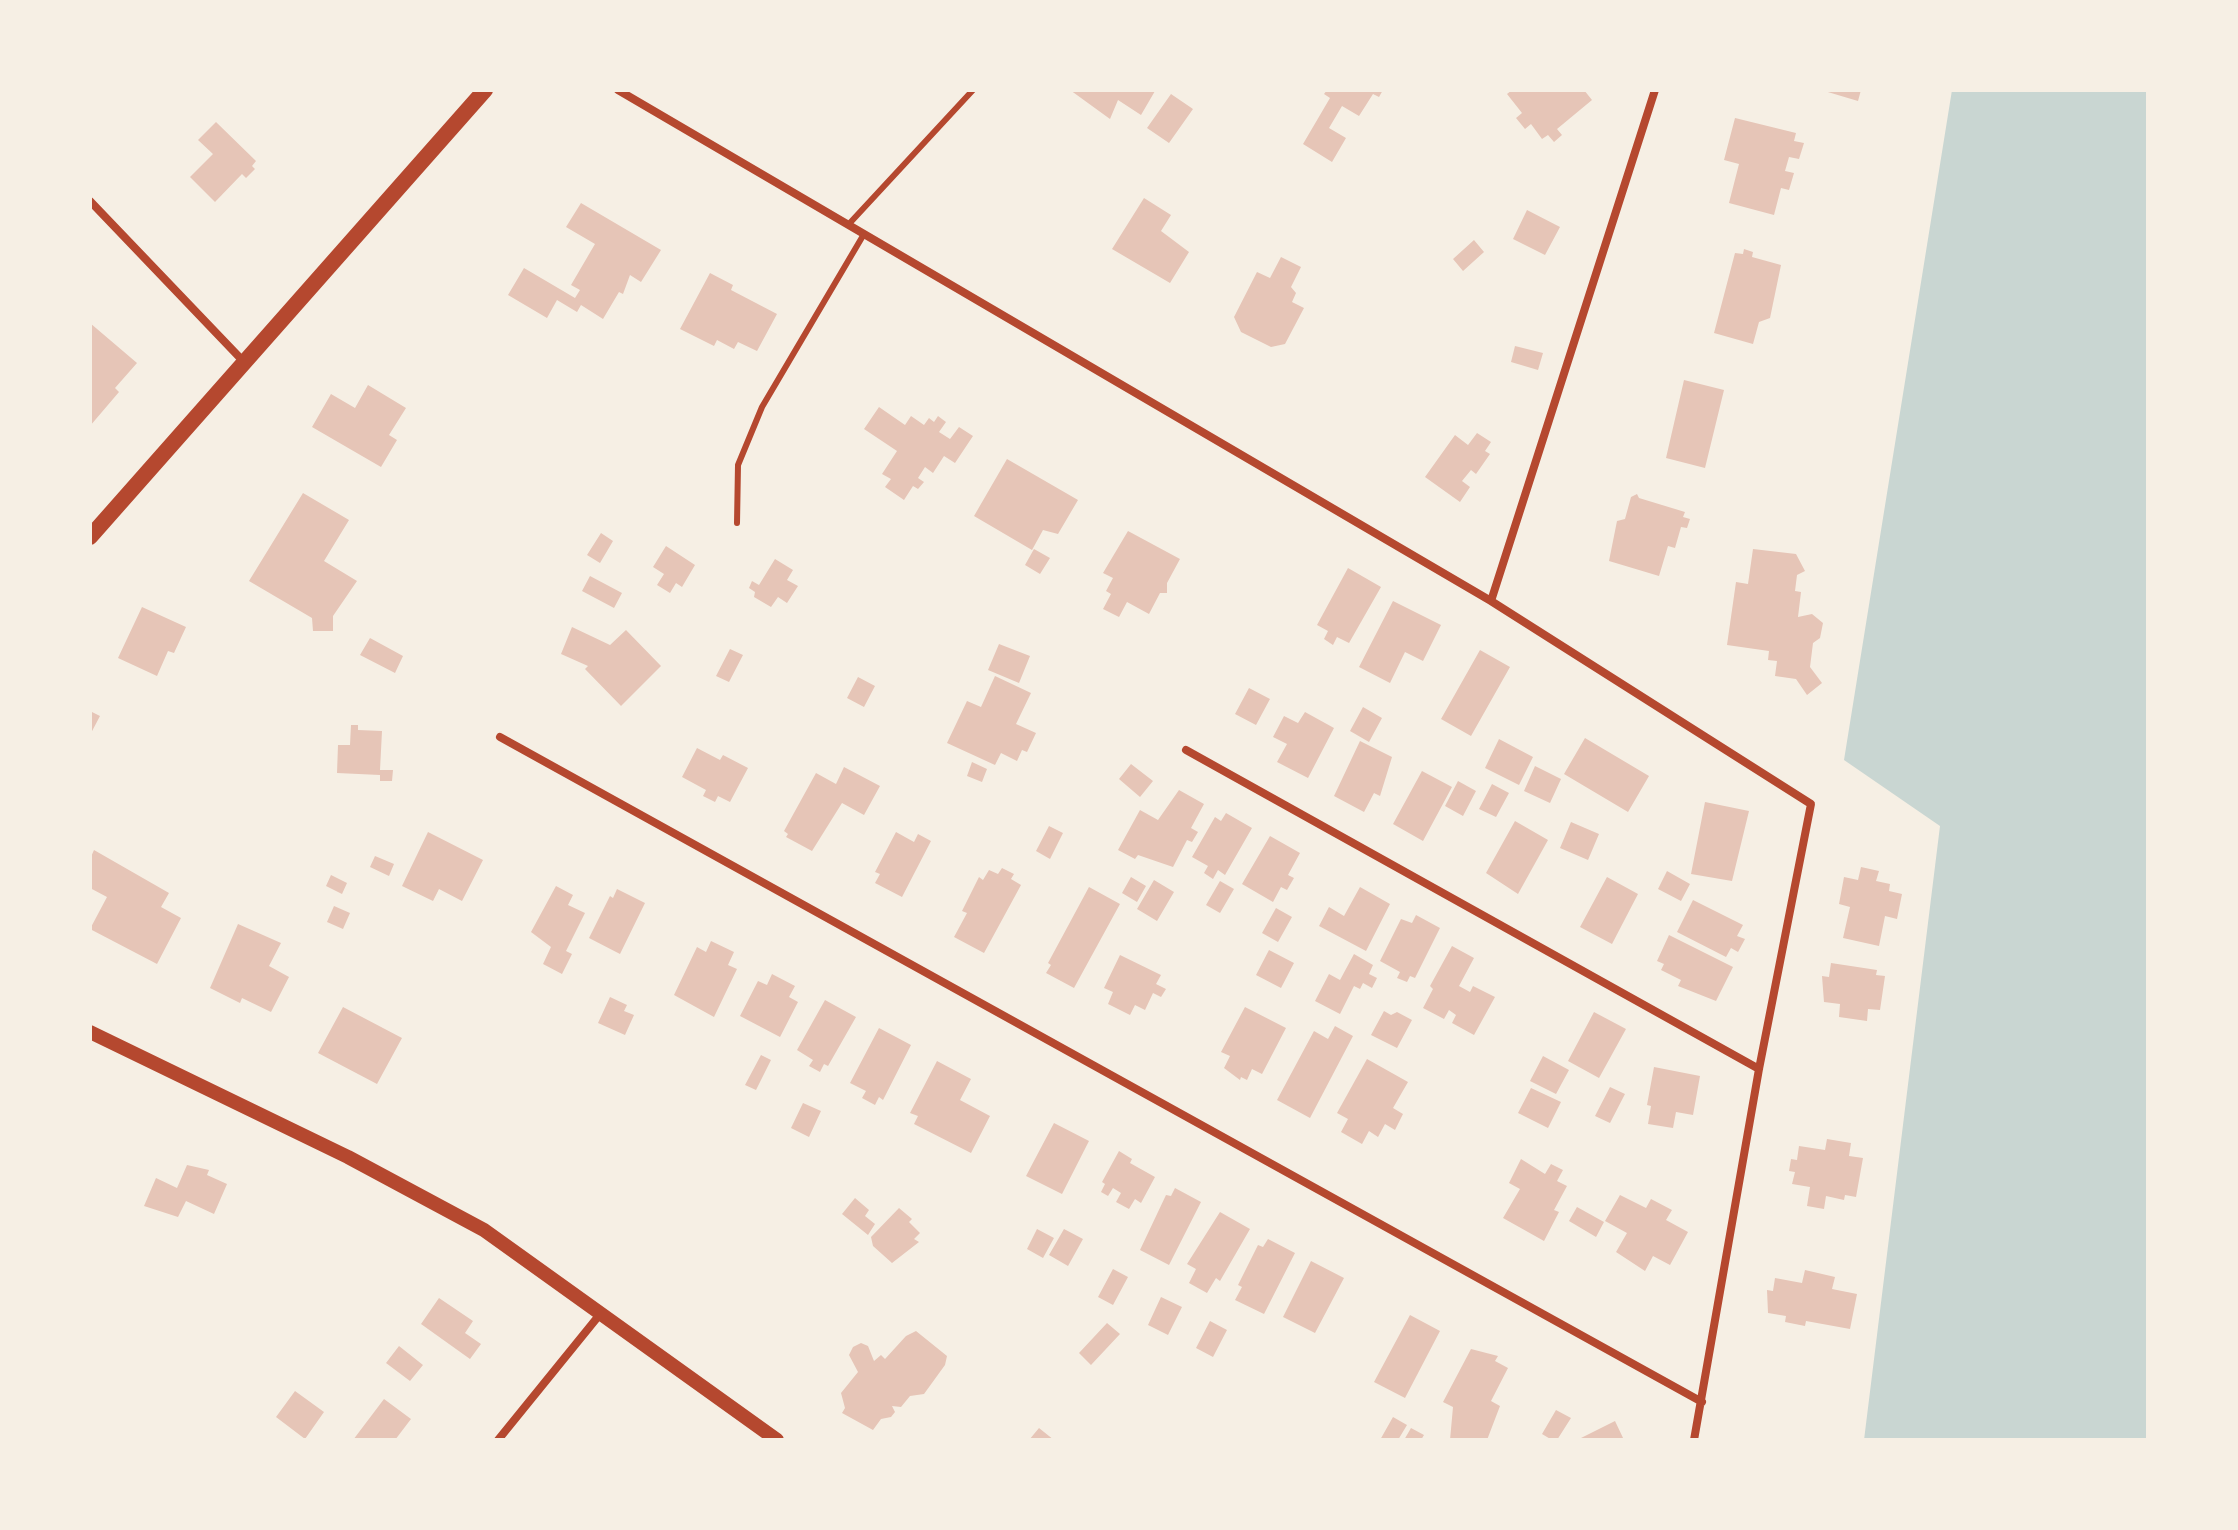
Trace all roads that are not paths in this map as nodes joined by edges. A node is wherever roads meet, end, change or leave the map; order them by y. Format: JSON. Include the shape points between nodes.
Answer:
{"nodes":[{"id":1,"x":485,"y":90,"type":"edge"},
{"id":2,"x":618,"y":90,"type":"edge"},
{"id":3,"x":973,"y":90,"type":"edge"},
{"id":4,"x":1655,"y":90,"type":"edge"},
{"id":5,"x":90,"y":201,"type":"edge"},
{"id":6,"x":848,"y":225,"type":"junction"},
{"id":7,"x":864,"y":234,"type":"junction"},
{"id":8,"x":244,"y":362,"type":"junction"},
{"id":9,"x":737,"y":523,"type":"dead end"},
{"id":10,"x":90,"y":537,"type":"edge"},
{"id":11,"x":1491,"y":601,"type":"junction"},
{"id":12,"x":500,"y":737,"type":"dead end"},
{"id":13,"x":1186,"y":750,"type":"dead end"},
{"id":14,"x":90,"y":1032,"type":"edge"},
{"id":15,"x":1759,"y":1069,"type":"junction"},
{"id":16,"x":601,"y":1313,"type":"junction"},
{"id":17,"x":1702,"y":1402,"type":"junction"},
{"id":18,"x":498,"y":1440,"type":"edge"},
{"id":19,"x":777,"y":1440,"type":"edge"},
{"id":20,"x":1694,"y":1440,"type":"edge"}],
"edges":[{"from":1,"to":8,"type":"main road"},
{"from":2,"to":6,"type":"street"},
{"from":3,"to":6,"type":"lane"},
{"from":4,"to":11,"type":"street"},
{"from":5,"to":8,"type":"street"},
{"from":6,"to":7,"type":"street"},
{"from":7,"to":9,"type":"lane","via":[[762,407],[738,465]]},
{"from":7,"to":11,"type":"street"},
{"from":8,"to":10,"type":"main road"},
{"from":11,"to":15,"type":"street","via":[[1811,804]]},
{"from":12,"to":17,"type":"street"},
{"from":13,"to":15,"type":"street"},
{"from":14,"to":16,"type":"street","via":[[348,1157],[484,1230]]},
{"from":15,"to":17,"type":"street"},
{"from":16,"to":18,"type":"street"},
{"from":16,"to":19,"type":"street"},
{"from":17,"to":20,"type":"street"}]}
